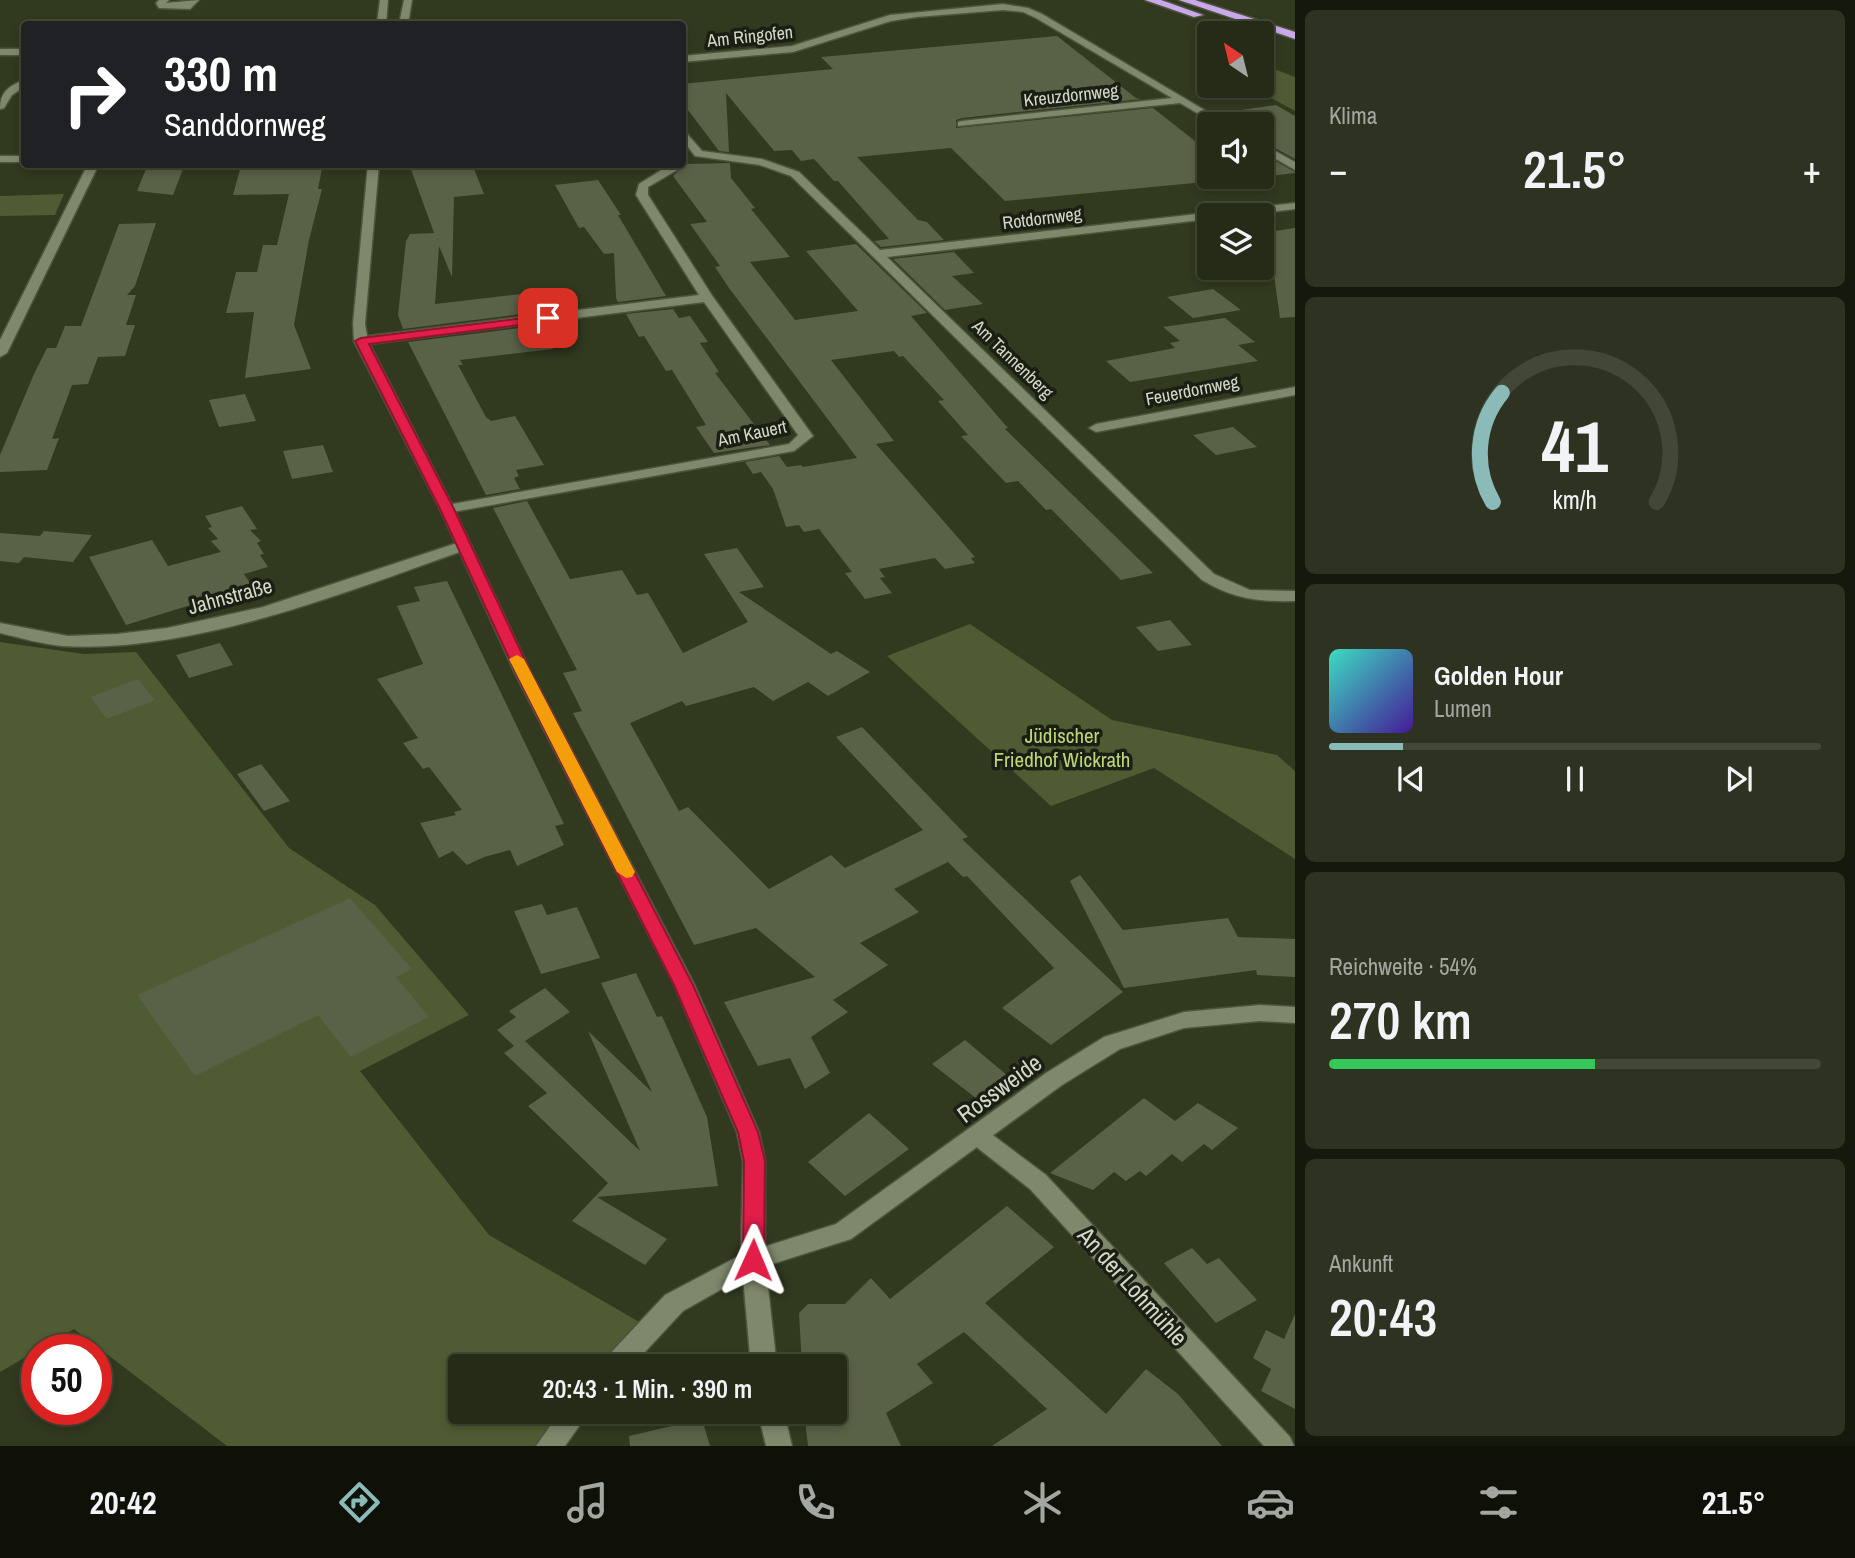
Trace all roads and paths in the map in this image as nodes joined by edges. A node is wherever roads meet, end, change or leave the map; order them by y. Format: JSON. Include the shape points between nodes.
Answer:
{"nodes":[{"id":1,"x":164,"y":0,"type":"edge"},
{"id":2,"x":195,"y":0,"type":"edge"},
{"id":3,"x":384,"y":0,"type":"edge"},
{"id":4,"x":408,"y":0,"type":"edge"},
{"id":5,"x":1150,"y":0,"type":"edge"},
{"id":6,"x":1184,"y":0,"type":"edge"},
{"id":7,"x":1025,"y":9,"type":"joint"},
{"id":8,"x":383,"y":21,"type":"edge"},
{"id":9,"x":404,"y":21,"type":"edge"},
{"id":10,"x":1214,"y":21,"type":"edge"},
{"id":11,"x":1295,"y":36,"type":"edge"},
{"id":12,"x":1274,"y":41,"type":"edge"},
{"id":13,"x":1295,"y":48,"type":"edge"},
{"id":14,"x":0,"y":52,"type":"edge"},
{"id":15,"x":21,"y":52,"type":"edge"},
{"id":16,"x":686,"y":59,"type":"edge"},
{"id":17,"x":21,"y":85,"type":"edge"},
{"id":18,"x":1183,"y":100,"type":"junction"},
{"id":19,"x":0,"y":106,"type":"edge"},
{"id":20,"x":1203,"y":112,"type":"edge"},
{"id":21,"x":962,"y":124,"type":"dead end"},
{"id":22,"x":686,"y":136,"type":"edge"},
{"id":23,"x":699,"y":154,"type":"junction"},
{"id":24,"x":1274,"y":154,"type":"edge"},
{"id":25,"x":0,"y":159,"type":"edge"},
{"id":26,"x":21,"y":159,"type":"edge"},
{"id":27,"x":686,"y":161,"type":"edge"},
{"id":28,"x":1295,"y":167,"type":"edge"},
{"id":29,"x":92,"y":168,"type":"edge"},
{"id":30,"x":374,"y":168,"type":"edge"},
{"id":31,"x":674,"y":168,"type":"edge"},
{"id":32,"x":1295,"y":206,"type":"edge"},
{"id":33,"x":1274,"y":208,"type":"edge"},
{"id":34,"x":1197,"y":217,"type":"edge"},
{"id":35,"x":878,"y":254,"type":"junction"},
{"id":36,"x":707,"y":298,"type":"junction"},
{"id":37,"x":361,"y":341,"type":"junction"},
{"id":38,"x":0,"y":353,"type":"edge"},
{"id":39,"x":1295,"y":391,"type":"edge"},
{"id":40,"x":1096,"y":428,"type":"dead end"},
{"id":41,"x":447,"y":509,"type":"junction"},
{"id":42,"x":463,"y":547,"type":"junction"},
{"id":43,"x":1295,"y":596,"type":"edge"},
{"id":44,"x":0,"y":628,"type":"edge"},
{"id":45,"x":1295,"y":1015,"type":"edge"},
{"id":46,"x":978,"y":1136,"type":"junction"},
{"id":47,"x":753,"y":1260,"type":"junction"},
{"id":48,"x":626,"y":1354,"type":"edge"},
{"id":49,"x":763,"y":1354,"type":"edge"},
{"id":50,"x":567,"y":1424,"type":"edge"},
{"id":51,"x":774,"y":1424,"type":"edge"},
{"id":52,"x":550,"y":1446,"type":"edge"},
{"id":53,"x":779,"y":1446,"type":"edge"},
{"id":54,"x":1281,"y":1446,"type":"edge"}],
"edges":[{"from":1,"to":2,"type":"street","via":[[162,6],[173,12]]},
{"from":3,"to":8,"type":"street"},
{"from":4,"to":9,"type":"street"},
{"from":5,"to":10,"type":"highway"},
{"from":6,"to":11,"type":"highway"},
{"from":7,"to":16,"type":"street","name":"Am Ringofen","via":[[890,18],[793,49]]},
{"from":7,"to":18,"type":"street","name":"Kreuzdornweg"},
{"from":12,"to":13,"type":"highway"},
{"from":14,"to":15,"type":"street"},
{"from":17,"to":19,"type":"street"},
{"from":18,"to":20,"type":"street","name":"Kreuzdornweg"},
{"from":18,"to":21,"type":"street","name":"Kreuzdornweg"},
{"from":22,"to":23,"type":"street"},
{"from":23,"to":27,"type":"street","name":"Am Kauert"},
{"from":23,"to":35,"type":"street","name":"Am Tannenberg","via":[[762,162],[795,174]]},
{"from":24,"to":28,"type":"street"},
{"from":25,"to":26,"type":"street"},
{"from":29,"to":38,"type":"street"},
{"from":30,"to":37,"type":"street"},
{"from":31,"to":36,"type":"street","name":"Am Kauert","via":[[643,186],[642,195]]},
{"from":32,"to":33,"type":"street"},
{"from":34,"to":35,"type":"street","name":"Rotdornweg"},
{"from":35,"to":43,"type":"street","name":"Am Tannenberg","via":[[1208,577],[1232,592]]},
{"from":36,"to":37,"type":"street"},
{"from":36,"to":41,"type":"street","name":"Am Kauert","via":[[806,436],[801,442],[794,447]]},
{"from":37,"to":41,"type":"street"},
{"from":39,"to":40,"type":"street","name":"Feuerdornweg"},
{"from":41,"to":42,"type":"street"},
{"from":42,"to":44,"type":"street","name":"Jahnstraße","via":[[348,586],[187,630],[64,642]]},
{"from":42,"to":47,"type":"street","via":[[684,985],[748,1132],[754,1161]]},
{"from":45,"to":46,"type":"street","name":"Rossweide","via":[[1260,1013],[1184,1020],[1112,1043]]},
{"from":46,"to":47,"type":"street","name":"Rossweide","via":[[843,1232]]},
{"from":46,"to":54,"type":"street","name":"An der Lohmühle","via":[[1038,1182]]},
{"from":47,"to":48,"type":"street","name":"Rossweide","via":[[674,1303]]},
{"from":47,"to":49,"type":"street"},
{"from":50,"to":52,"type":"street"},
{"from":51,"to":53,"type":"street"}]}
